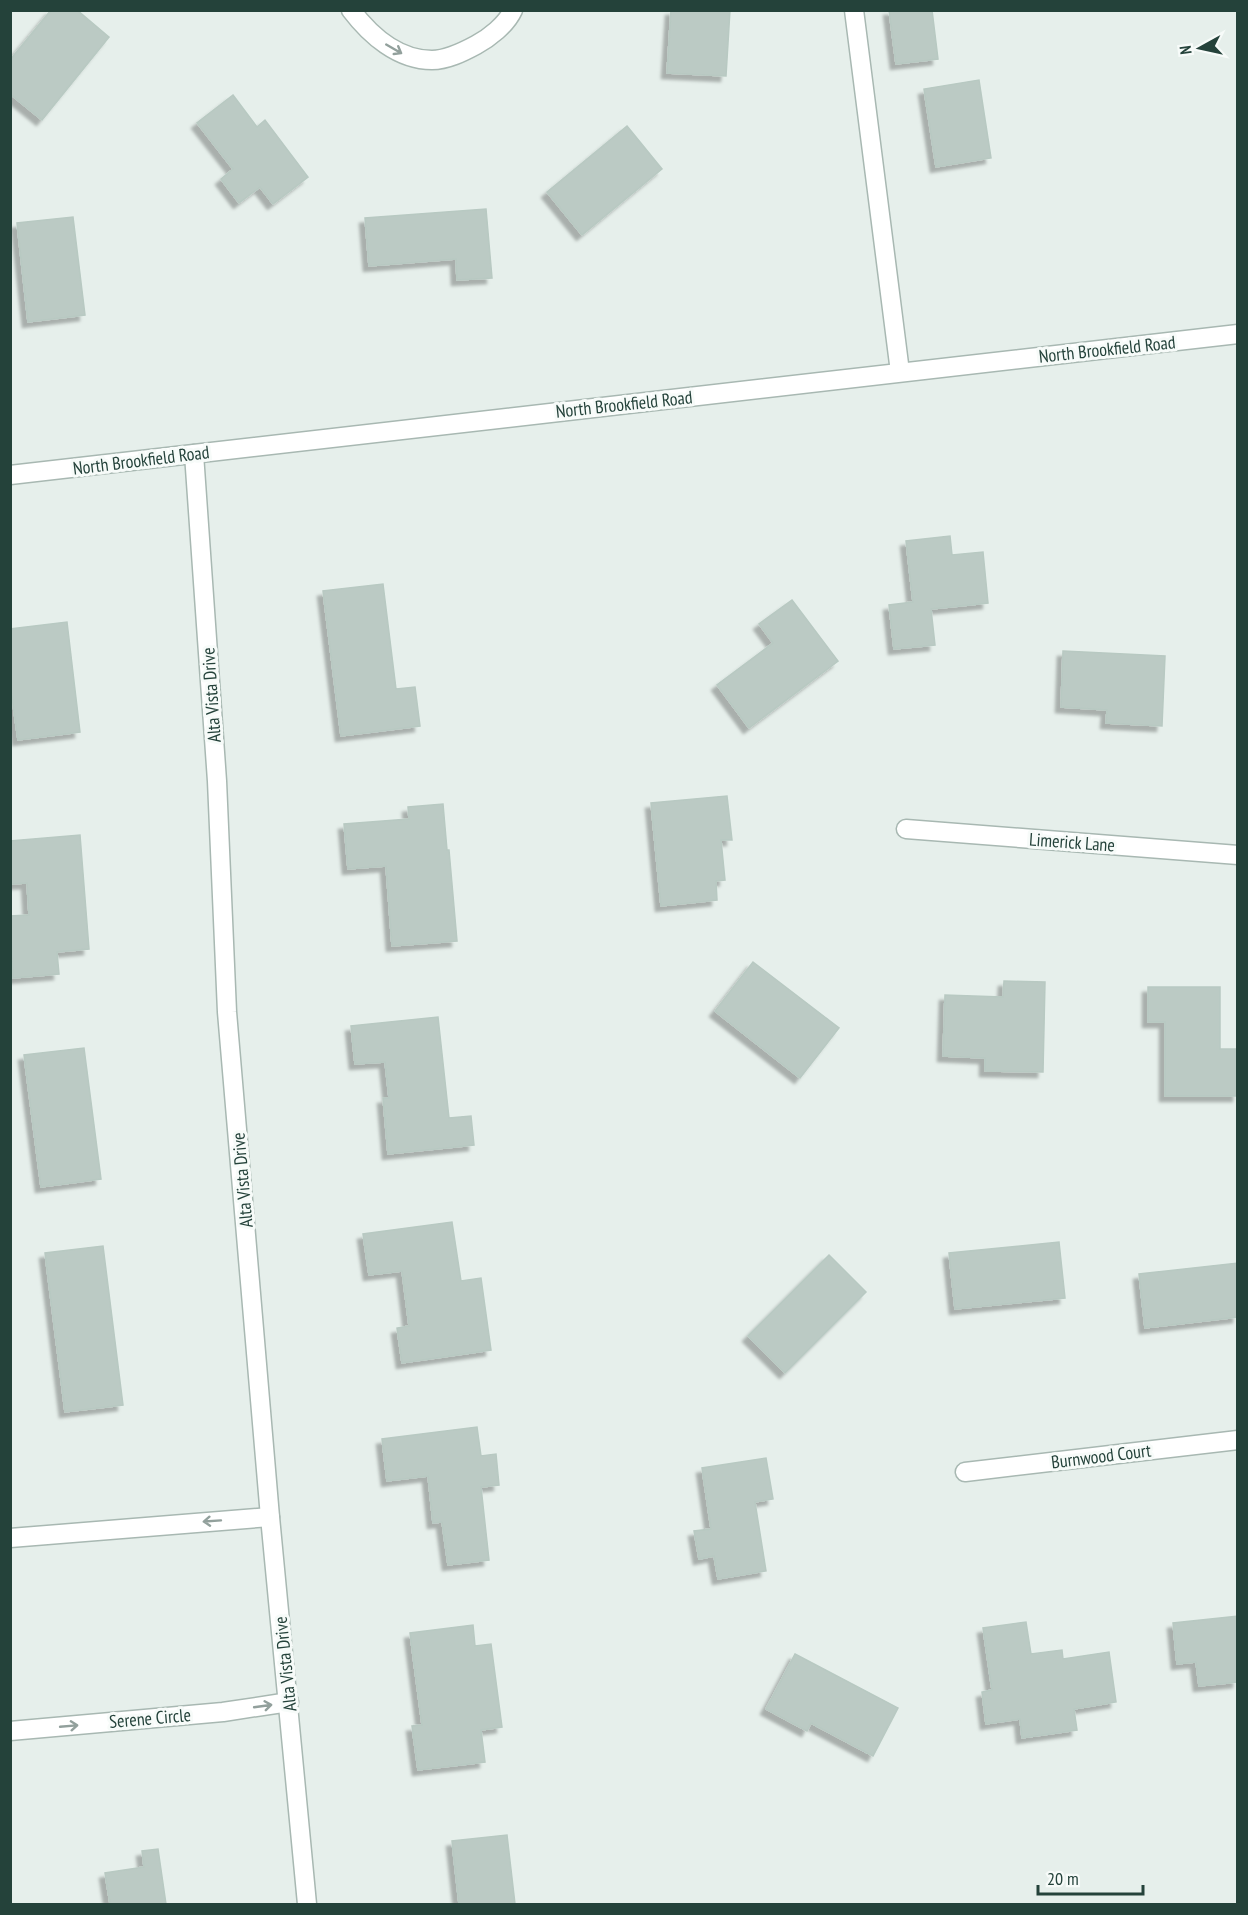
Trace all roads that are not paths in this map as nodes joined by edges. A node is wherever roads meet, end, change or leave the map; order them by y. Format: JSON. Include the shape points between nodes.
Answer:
{"nodes":[{"id":1,"x":351,"y":10,"type":"edge"},
{"id":2,"x":513,"y":10,"type":"edge"},
{"id":3,"x":854,"y":10,"type":"edge"},
{"id":4,"x":1238,"y":334,"type":"edge"},
{"id":5,"x":900,"y":372,"type":"junction"},
{"id":6,"x":194,"y":454,"type":"junction"},
{"id":7,"x":10,"y":475,"type":"edge"},
{"id":8,"x":906,"y":830,"type":"dead end"},
{"id":9,"x":1238,"y":855,"type":"edge"},
{"id":10,"x":1238,"y":1440,"type":"edge"},
{"id":11,"x":965,"y":1472,"type":"dead end"},
{"id":12,"x":270,"y":1517,"type":"junction"},
{"id":13,"x":10,"y":1538,"type":"edge"},
{"id":14,"x":289,"y":1702,"type":"junction"},
{"id":15,"x":10,"y":1731,"type":"edge"},
{"id":16,"x":307,"y":1905,"type":"edge"}],
"edges":[{"from":1,"to":2,"type":"street","one_way":true,"via":[[373,36],[404,54],[432,60],[459,54],[488,39]]},
{"from":3,"to":5,"type":"street"},
{"from":4,"to":5,"type":"street","name":"North Brookfield Road"},
{"from":5,"to":6,"type":"street","name":"North Brookfield Road"},
{"from":6,"to":7,"type":"street","name":"North Brookfield Road"},
{"from":6,"to":12,"type":"street","name":"Alta Vista Drive","via":[[217,781],[227,1012]]},
{"from":8,"to":9,"type":"street","name":"Limerick Lane"},
{"from":10,"to":11,"type":"street","name":"Burnwood Court"},
{"from":12,"to":13,"type":"street","one_way":true},
{"from":12,"to":14,"type":"street","name":"Alta Vista Drive"},
{"from":15,"to":14,"type":"street","name":"Serene Circle","one_way":true,"via":[[223,1712]]},
{"from":14,"to":16,"type":"street","name":"Alta Vista Drive"}]}
